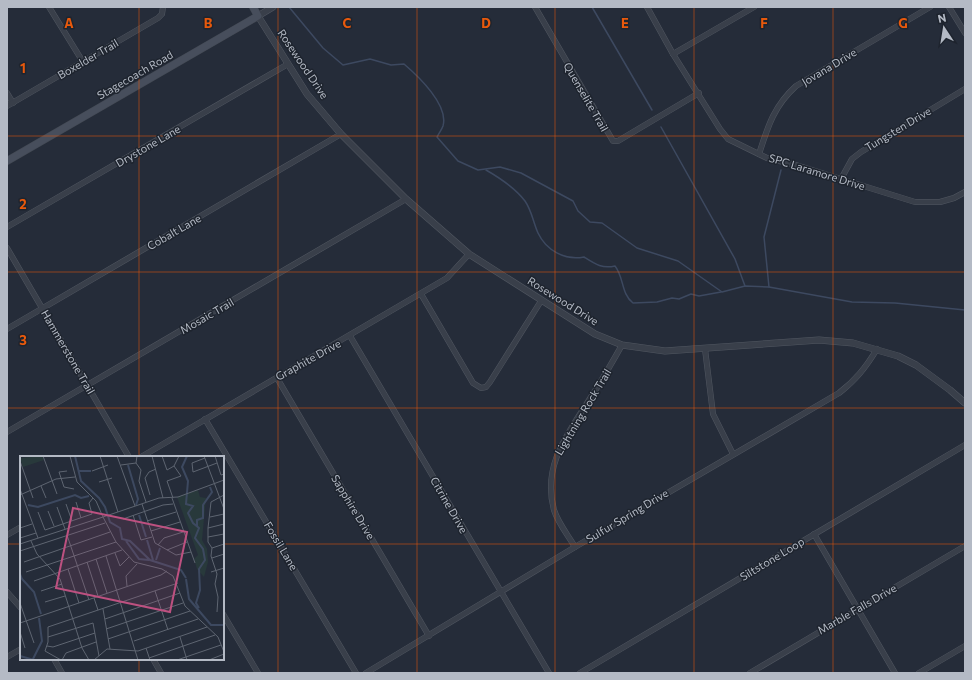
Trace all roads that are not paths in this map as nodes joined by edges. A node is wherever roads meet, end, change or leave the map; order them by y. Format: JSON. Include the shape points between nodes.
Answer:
{"nodes":[{"id":1,"x":49,"y":7,"type":"edge"},
{"id":2,"x":163,"y":7,"type":"edge"},
{"id":3,"x":253,"y":7,"type":"edge"},
{"id":4,"x":535,"y":7,"type":"edge"},
{"id":5,"x":647,"y":7,"type":"edge"},
{"id":6,"x":754,"y":7,"type":"edge"},
{"id":7,"x":930,"y":7,"type":"edge"},
{"id":8,"x":949,"y":7,"type":"edge"},
{"id":9,"x":272,"y":8,"type":"edge"},
{"id":10,"x":258,"y":16,"type":"junction"},
{"id":11,"x":965,"y":33,"type":"edge"},
{"id":12,"x":673,"y":54,"type":"junction"},
{"id":13,"x":83,"y":62,"type":"junction"},
{"id":14,"x":288,"y":64,"type":"junction"},
{"id":15,"x":965,"y":89,"type":"edge"},
{"id":16,"x":7,"y":93,"type":"edge"},
{"id":17,"x":699,"y":93,"type":"junction"},
{"id":18,"x":13,"y":103,"type":"junction"},
{"id":19,"x":7,"y":106,"type":"edge"},
{"id":20,"x":341,"y":134,"type":"junction"},
{"id":21,"x":759,"y":154,"type":"junction"},
{"id":22,"x":7,"y":161,"type":"edge"},
{"id":23,"x":841,"y":179,"type":"junction"},
{"id":24,"x":965,"y":192,"type":"edge"},
{"id":25,"x":406,"y":199,"type":"junction"},
{"id":26,"x":7,"y":227,"type":"edge"},
{"id":27,"x":7,"y":248,"type":"edge"},
{"id":28,"x":469,"y":254,"type":"junction"},
{"id":29,"x":421,"y":294,"type":"junction"},
{"id":30,"x":541,"y":301,"type":"junction"},
{"id":31,"x":43,"y":309,"type":"junction"},
{"id":32,"x":7,"y":329,"type":"edge"},
{"id":33,"x":350,"y":336,"type":"junction"},
{"id":34,"x":622,"y":345,"type":"junction"},
{"id":35,"x":705,"y":349,"type":"junction"},
{"id":36,"x":877,"y":349,"type":"junction"},
{"id":37,"x":277,"y":378,"type":"junction"},
{"id":38,"x":88,"y":385,"type":"junction"},
{"id":39,"x":965,"y":403,"type":"edge"},
{"id":40,"x":205,"y":419,"type":"junction"},
{"id":41,"x":7,"y":432,"type":"edge"},
{"id":42,"x":965,"y":445,"type":"edge"},
{"id":43,"x":733,"y":454,"type":"junction"},
{"id":44,"x":128,"y":456,"type":"edge"},
{"id":45,"x":143,"y":456,"type":"edge"},
{"id":46,"x":20,"y":528,"type":"edge"},
{"id":47,"x":814,"y":534,"type":"junction"},
{"id":48,"x":7,"y":535,"type":"edge"},
{"id":49,"x":965,"y":546,"type":"edge"},
{"id":50,"x":575,"y":547,"type":"junction"},
{"id":51,"x":7,"y":592,"type":"edge"},
{"id":52,"x":500,"y":592,"type":"junction"},
{"id":53,"x":20,"y":607,"type":"edge"},
{"id":54,"x":858,"y":609,"type":"junction"},
{"id":55,"x":224,"y":616,"type":"edge"},
{"id":56,"x":429,"y":636,"type":"junction"},
{"id":57,"x":965,"y":646,"type":"edge"},
{"id":58,"x":20,"y":650,"type":"edge"},
{"id":59,"x":7,"y":657,"type":"edge"},
{"id":60,"x":55,"y":660,"type":"edge"},
{"id":61,"x":154,"y":660,"type":"edge"},
{"id":62,"x":62,"y":673,"type":"edge"},
{"id":63,"x":161,"y":673,"type":"edge"},
{"id":64,"x":258,"y":673,"type":"edge"},
{"id":65,"x":356,"y":673,"type":"edge"},
{"id":66,"x":366,"y":673,"type":"edge"},
{"id":67,"x":549,"y":673,"type":"edge"},
{"id":68,"x":580,"y":673,"type":"edge"},
{"id":69,"x":750,"y":673,"type":"edge"},
{"id":70,"x":894,"y":673,"type":"edge"},
{"id":71,"x":919,"y":673,"type":"edge"}],
"edges":[{"from":1,"to":13,"type":"street"},
{"from":2,"to":13,"type":"street","name":"Boxelder Trail","via":[[158,18]]},
{"from":3,"to":10,"type":"main road","name":"Rosewood Drive"},
{"from":4,"to":17,"type":"street","name":"Quenselite Trail","via":[[613,141],[618,141]]},
{"from":5,"to":12,"type":"street","name":"SPC Laramore Drive"},
{"from":6,"to":12,"type":"street"},
{"from":7,"to":21,"type":"street","name":"Jovana Drive","via":[[796,86],[780,102],[773,114]]},
{"from":8,"to":11,"type":"street"},
{"from":9,"to":10,"type":"street","name":"Stagecoach Road"},
{"from":10,"to":14,"type":"street","name":"Rosewood Drive"},
{"from":10,"to":22,"type":"main road","name":"Stagecoach Road"},
{"from":12,"to":17,"type":"street","name":"SPC Laramore Drive"},
{"from":13,"to":18,"type":"street","name":"Boxelder Trail"},
{"from":14,"to":20,"type":"street","name":"Rosewood Drive","via":[[307,94]]},
{"from":14,"to":26,"type":"street","name":"Drystone Lane"},
{"from":15,"to":23,"type":"street","name":"Tungsten Drive","via":[[861,152],[852,159]]},
{"from":16,"to":18,"type":"street"},
{"from":17,"to":21,"type":"street","name":"SPC Laramore Drive","via":[[728,139]]},
{"from":18,"to":19,"type":"street","name":"Boxelder Trail"},
{"from":20,"to":25,"type":"street","name":"Rosewood Drive"},
{"from":20,"to":31,"type":"street","name":"Cobalt Lane"},
{"from":21,"to":23,"type":"street","name":"SPC Laramore Drive"},
{"from":23,"to":24,"type":"street","name":"SPC Laramore Drive","via":[[915,202],[940,202]]},
{"from":25,"to":28,"type":"street","name":"Rosewood Drive"},
{"from":25,"to":38,"type":"street","name":"Mosaic Trail"},
{"from":27,"to":31,"type":"street","name":"Hammerstone Trail"},
{"from":28,"to":29,"type":"street","name":"Graphite Drive","via":[[447,278]]},
{"from":28,"to":30,"type":"street","name":"Rosewood Drive"},
{"from":29,"to":30,"type":"street","via":[[473,383],[481,388],[490,382]]},
{"from":29,"to":33,"type":"street","name":"Graphite Drive"},
{"from":30,"to":34,"type":"street","name":"Rosewood Drive","via":[[596,334]]},
{"from":31,"to":32,"type":"street","name":"Cobalt Lane"},
{"from":31,"to":38,"type":"street","name":"Hammerstone Trail"},
{"from":33,"to":37,"type":"street","name":"Graphite Drive"},
{"from":33,"to":52,"type":"street","name":"Citrine Drive"},
{"from":34,"to":35,"type":"street","name":"Rosewood Drive","via":[[665,351]]},
{"from":34,"to":50,"type":"street","name":"Lightning Rock Trail","via":[[560,446],[553,462],[550,478],[554,510]]},
{"from":35,"to":36,"type":"street","name":"Rosewood Drive","via":[[819,340]]},
{"from":35,"to":43,"type":"street","via":[[712,414]]},
{"from":36,"to":39,"type":"street","name":"Rosewood Drive","via":[[916,365]]},
{"from":36,"to":43,"type":"street","name":"Sulfur Spring Drive","via":[[855,381],[839,393]]},
{"from":37,"to":40,"type":"street","name":"Graphite Drive"},
{"from":37,"to":56,"type":"street","name":"Sapphire Drive"},
{"from":38,"to":41,"type":"street","name":"Mosaic Trail"},
{"from":38,"to":44,"type":"street","name":"Hammerstone Trail"},
{"from":40,"to":45,"type":"street","name":"Graphite Drive"},
{"from":40,"to":65,"type":"street","name":"Fossil Lane"},
{"from":42,"to":47,"type":"street","name":"Siltstone Loop"},
{"from":43,"to":50,"type":"street","name":"Sulfur Spring Drive"},
{"from":46,"to":48,"type":"street"},
{"from":47,"to":54,"type":"street"},
{"from":47,"to":68,"type":"street","name":"Siltstone Loop"},
{"from":49,"to":54,"type":"street","name":"Marble Falls Drive"},
{"from":50,"to":52,"type":"street","name":"Sulfur Spring Drive"},
{"from":51,"to":53,"type":"street"},
{"from":52,"to":56,"type":"street","name":"Sulfur Spring Drive"},
{"from":52,"to":67,"type":"street","name":"Citrine Drive"},
{"from":54,"to":69,"type":"street","name":"Marble Falls Drive"},
{"from":54,"to":70,"type":"street"},
{"from":55,"to":64,"type":"street"},
{"from":56,"to":66,"type":"street","name":"Sulfur Spring Drive"},
{"from":57,"to":71,"type":"street"},
{"from":58,"to":59,"type":"street"},
{"from":60,"to":62,"type":"street"},
{"from":61,"to":63,"type":"street"}]}
